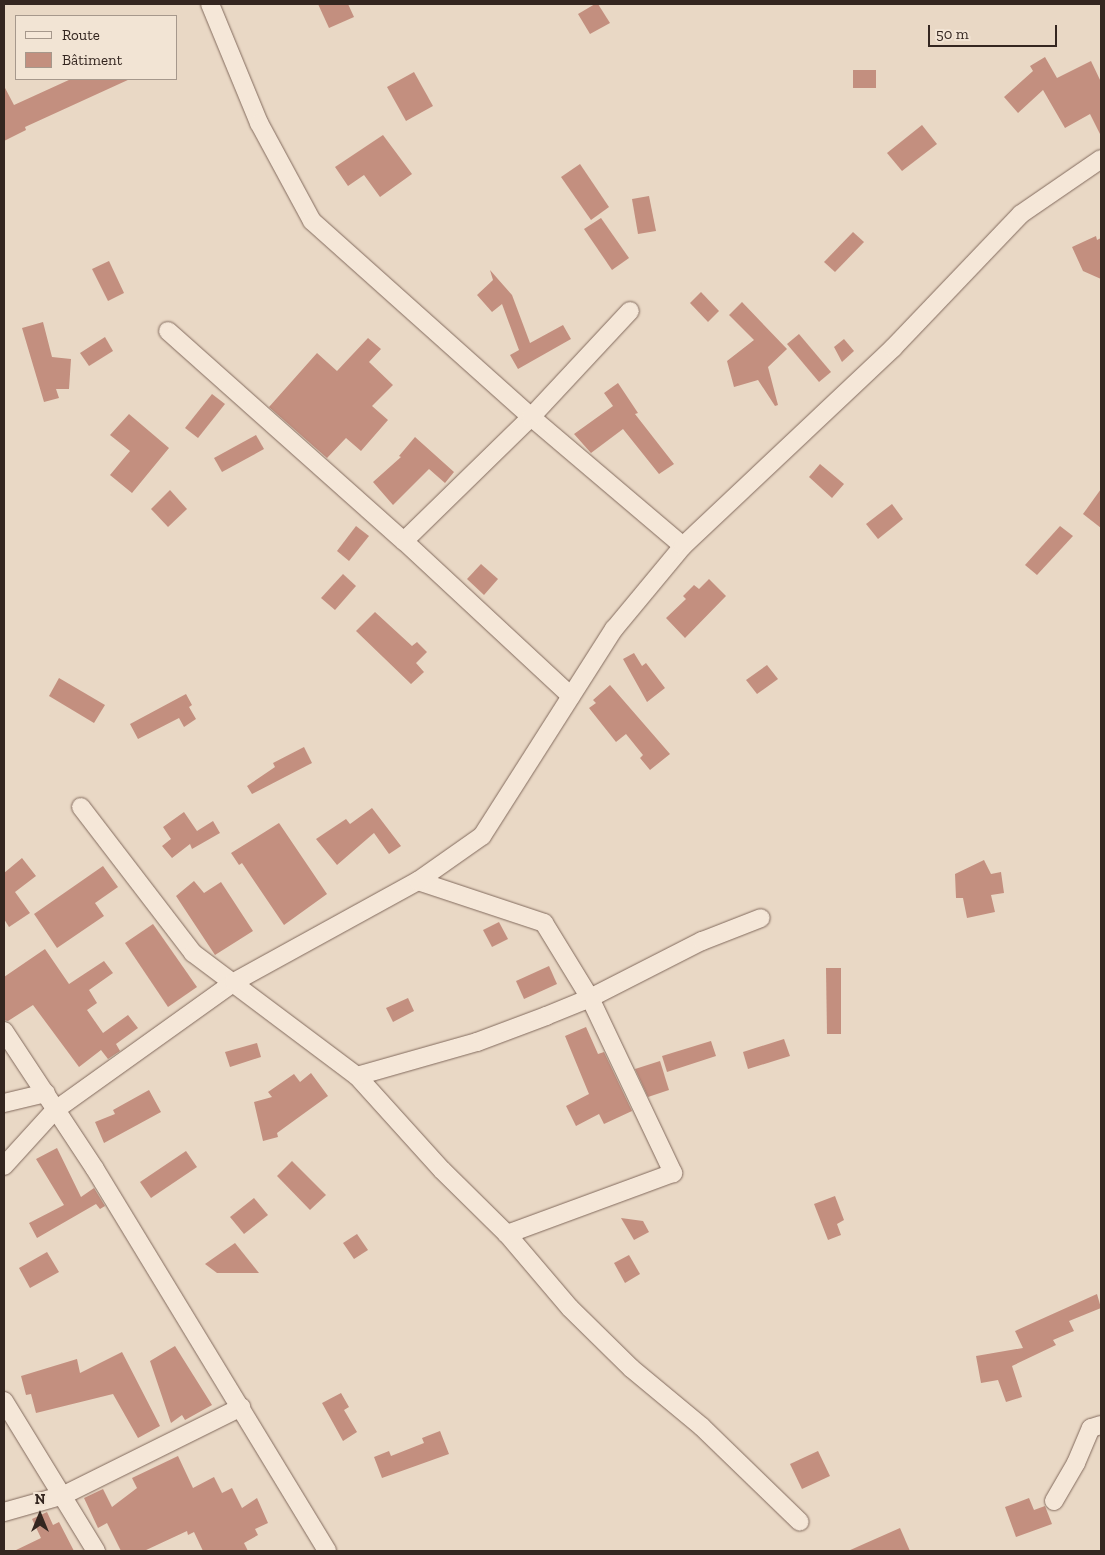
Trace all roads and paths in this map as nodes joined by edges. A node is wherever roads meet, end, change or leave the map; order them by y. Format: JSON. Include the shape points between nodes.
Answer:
{"nodes":[{"id":1,"x":210,"y":4,"type":"edge"},
{"id":2,"x":1101,"y":159,"type":"edge"},
{"id":3,"x":630,"y":311,"type":"dead end"},
{"id":4,"x":168,"y":331,"type":"dead end"},
{"id":5,"x":531,"y":417,"type":"junction"},
{"id":6,"x":404,"y":541,"type":"junction"},
{"id":7,"x":683,"y":546,"type":"junction"},
{"id":8,"x":571,"y":696,"type":"junction"},
{"id":9,"x":81,"y":808,"type":"dead end"},
{"id":10,"x":418,"y":881,"type":"junction"},
{"id":11,"x":760,"y":918,"type":"dead end"},
{"id":12,"x":234,"y":982,"type":"junction"},
{"id":13,"x":590,"y":998,"type":"junction"},
{"id":14,"x":4,"y":1031,"type":"edge"},
{"id":15,"x":357,"y":1076,"type":"junction"},
{"id":16,"x":46,"y":1093,"type":"junction"},
{"id":17,"x":4,"y":1102,"type":"edge"},
{"id":18,"x":54,"y":1111,"type":"junction"},
{"id":19,"x":4,"y":1166,"type":"edge"},
{"id":20,"x":507,"y":1234,"type":"junction"},
{"id":21,"x":4,"y":1401,"type":"edge"},
{"id":22,"x":241,"y":1407,"type":"junction"},
{"id":23,"x":1101,"y":1425,"type":"edge"},
{"id":24,"x":64,"y":1495,"type":"junction"},
{"id":25,"x":1054,"y":1501,"type":"dead end"},
{"id":26,"x":4,"y":1512,"type":"edge"},
{"id":27,"x":800,"y":1522,"type":"dead end"},
{"id":28,"x":96,"y":1551,"type":"edge"},
{"id":29,"x":327,"y":1551,"type":"edge"}],
"edges":[{"from":1,"to":5,"type":"street","via":[[259,123],[312,221]]},
{"from":2,"to":7,"type":"street","via":[[1021,214],[893,348]]},
{"from":3,"to":5,"type":"street"},
{"from":4,"to":6,"type":"street"},
{"from":5,"to":6,"type":"street"},
{"from":5,"to":7,"type":"street"},
{"from":6,"to":8,"type":"street"},
{"from":7,"to":8,"type":"street","via":[[614,629]]},
{"from":8,"to":10,"type":"street","via":[[482,836]]},
{"from":9,"to":12,"type":"street","via":[[193,953]]},
{"from":10,"to":12,"type":"street"},
{"from":10,"to":13,"type":"street","via":[[544,922]]},
{"from":11,"to":13,"type":"street","via":[[702,940]]},
{"from":12,"to":15,"type":"street"},
{"from":12,"to":18,"type":"street"},
{"from":13,"to":15,"type":"street","via":[[477,1042]]},
{"from":13,"to":20,"type":"street","via":[[673,1173]]},
{"from":14,"to":16,"type":"street"},
{"from":15,"to":20,"type":"street","via":[[442,1170]]},
{"from":16,"to":17,"type":"street"},
{"from":16,"to":18,"type":"street"},
{"from":18,"to":19,"type":"street"},
{"from":18,"to":22,"type":"street","via":[[95,1169]]},
{"from":20,"to":27,"type":"street","via":[[570,1308],[631,1368],[702,1427]]},
{"from":21,"to":24,"type":"street"},
{"from":22,"to":24,"type":"street"},
{"from":22,"to":29,"type":"street"},
{"from":23,"to":25,"type":"street","via":[[1090,1428],[1076,1463]]},
{"from":24,"to":26,"type":"street"},
{"from":24,"to":28,"type":"street"}]}
